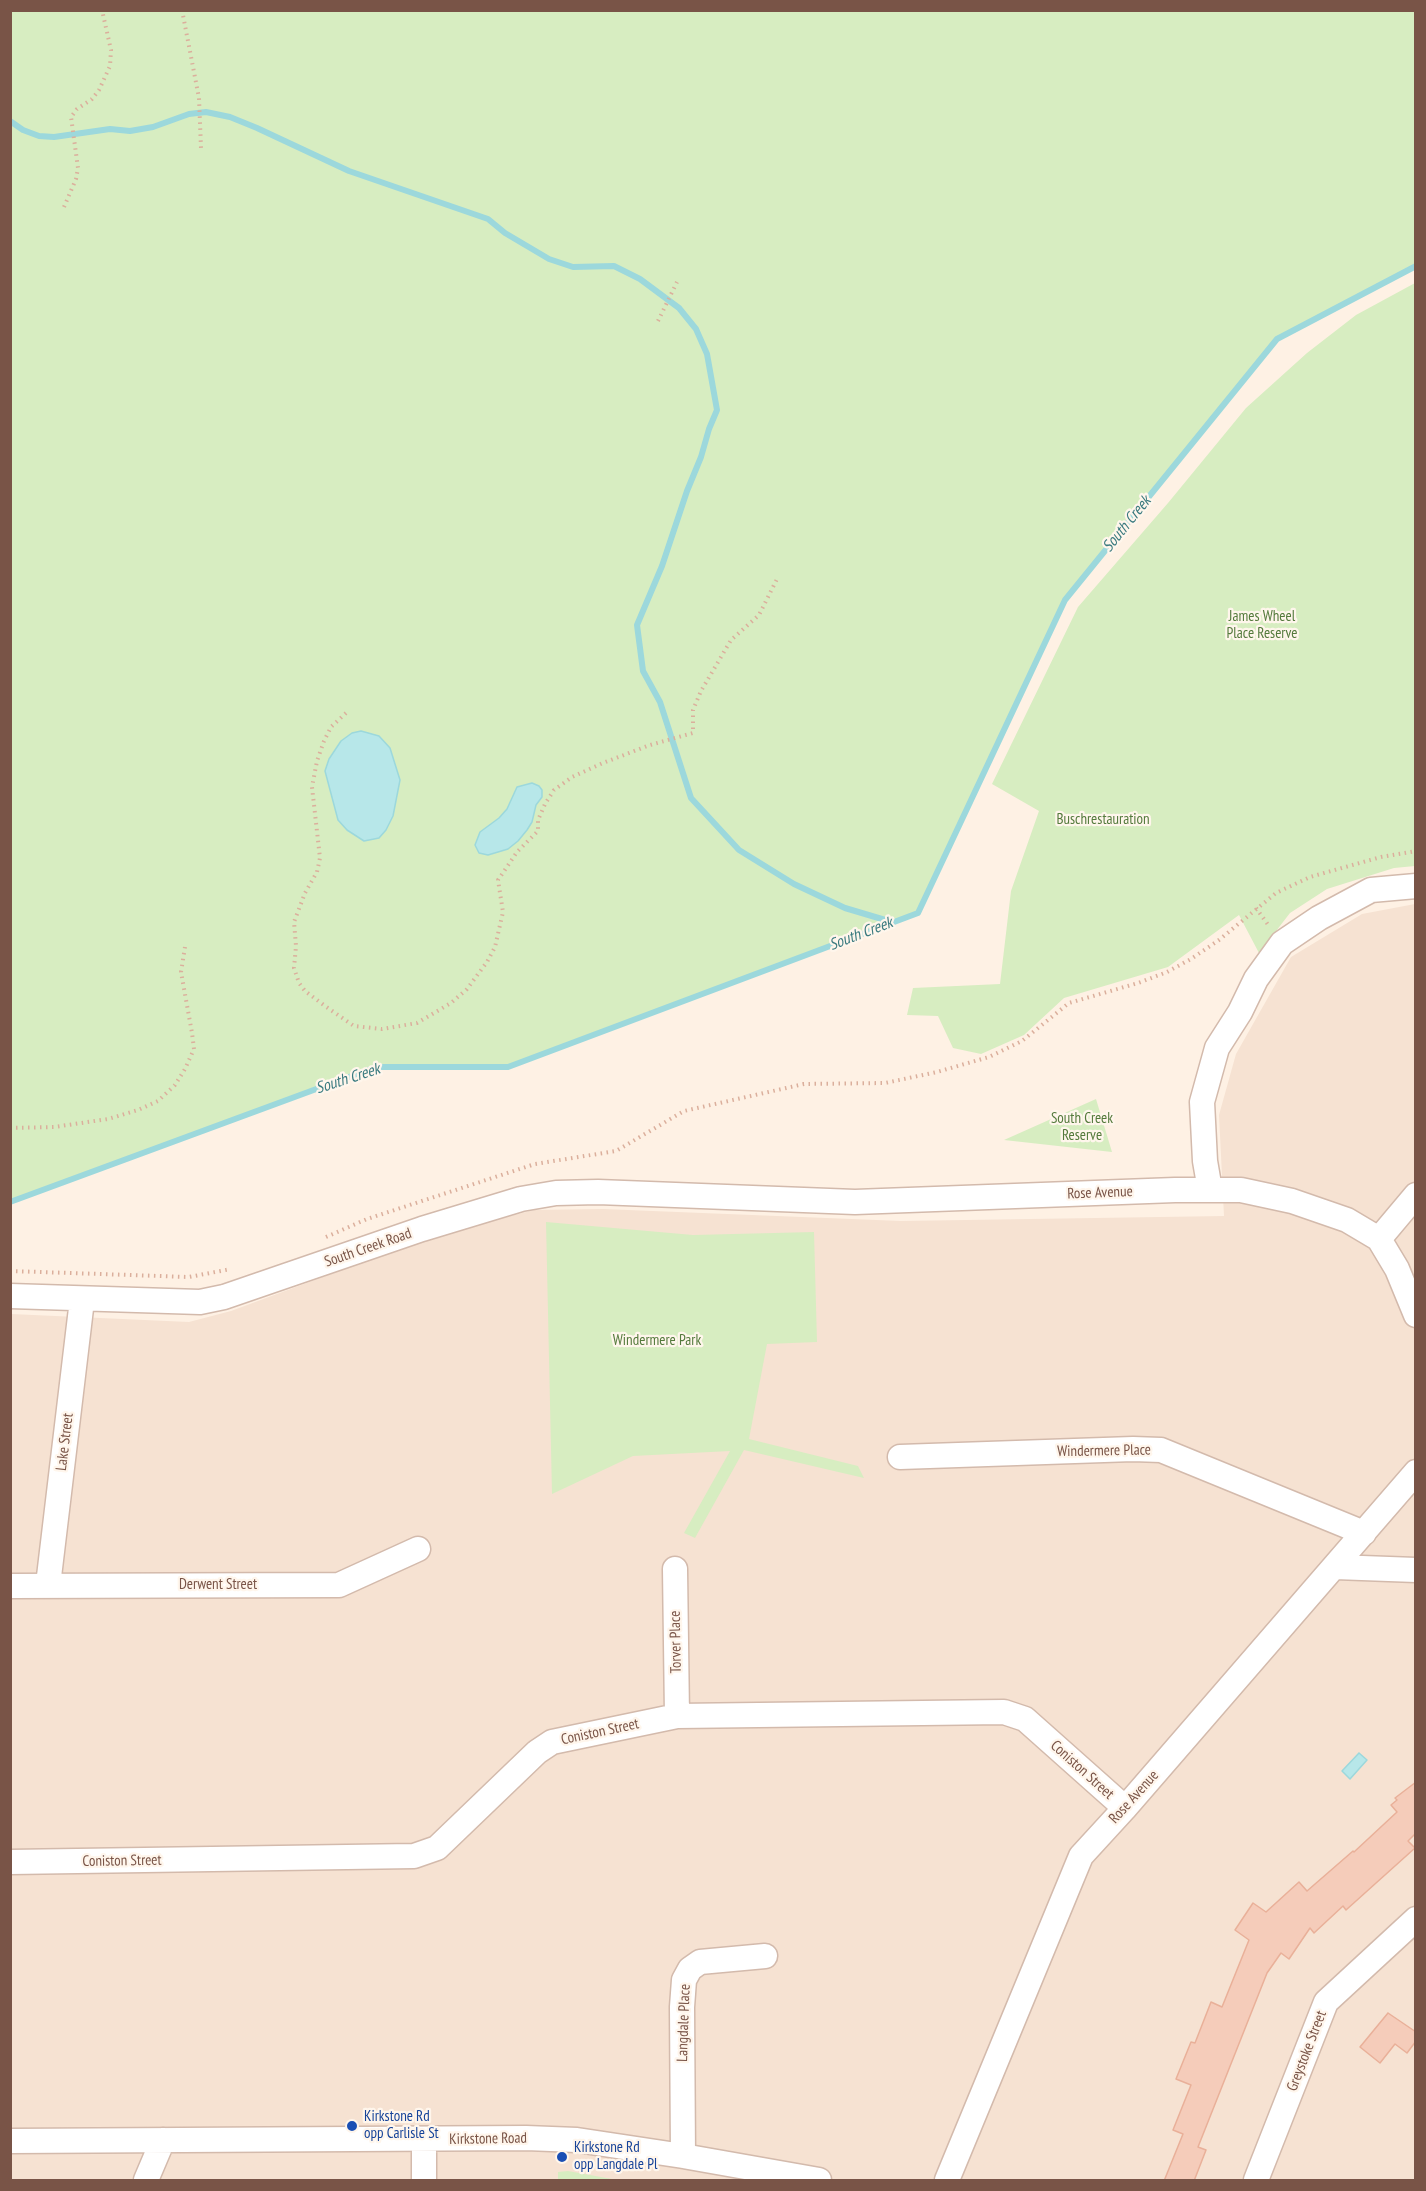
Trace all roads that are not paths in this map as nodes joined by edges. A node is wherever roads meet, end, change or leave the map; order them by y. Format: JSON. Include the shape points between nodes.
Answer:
{"nodes":[{"id":1,"x":1416,"y":886,"type":"edge"},
{"id":2,"x":1209,"y":1190,"type":"junction"},
{"id":3,"x":1416,"y":1195,"type":"edge"},
{"id":4,"x":726,"y":1196,"type":"joint"},
{"id":5,"x":1379,"y":1239,"type":"junction"},
{"id":6,"x":10,"y":1296,"type":"edge"},
{"id":7,"x":82,"y":1300,"type":"junction"},
{"id":8,"x":1416,"y":1315,"type":"edge"},
{"id":9,"x":900,"y":1457,"type":"dead end"},
{"id":10,"x":1416,"y":1472,"type":"edge"},
{"id":11,"x":1364,"y":1533,"type":"junction"},
{"id":12,"x":418,"y":1549,"type":"dead end"},
{"id":13,"x":1335,"y":1567,"type":"junction"},
{"id":14,"x":675,"y":1569,"type":"dead end"},
{"id":15,"x":1416,"y":1570,"type":"edge"},
{"id":16,"x":48,"y":1585,"type":"junction"},
{"id":17,"x":10,"y":1586,"type":"edge"},
{"id":18,"x":677,"y":1716,"type":"junction"},
{"id":19,"x":1125,"y":1809,"type":"junction"},
{"id":20,"x":10,"y":1862,"type":"edge"},
{"id":21,"x":1416,"y":1919,"type":"edge"},
{"id":22,"x":765,"y":1956,"type":"dead end"},
{"id":23,"x":162,"y":2140,"type":"junction"},
{"id":24,"x":424,"y":2140,"type":"junction"},
{"id":25,"x":10,"y":2141,"type":"edge"},
{"id":26,"x":683,"y":2156,"type":"junction"},
{"id":27,"x":146,"y":2181,"type":"edge"},
{"id":28,"x":424,"y":2181,"type":"edge"},
{"id":29,"x":819,"y":2181,"type":"edge"},
{"id":30,"x":947,"y":2181,"type":"edge"},
{"id":31,"x":1256,"y":2181,"type":"edge"}],
"edges":[{"from":1,"to":2,"type":"street","via":[[1371,890],[1318,918],[1282,943],[1256,979],[1217,1048],[1202,1102]]},
{"from":2,"to":4,"type":"street","name":"Rose Avenue","via":[[855,1202]]},
{"from":2,"to":5,"type":"street","name":"Rose Avenue","via":[[1240,1190],[1292,1201],[1347,1220]]},
{"from":3,"to":5,"type":"street"},
{"from":4,"to":7,"type":"street","name":"South Creek Road","via":[[556,1193],[521,1199],[422,1229],[224,1297],[200,1302]]},
{"from":5,"to":8,"type":"street","name":"Rose Avenue","via":[[1397,1269]]},
{"from":6,"to":7,"type":"street","name":"South Creek Road"},
{"from":7,"to":16,"type":"street","name":"Lake Street"},
{"from":9,"to":11,"type":"street","name":"Windermere Place","via":[[1161,1450]]},
{"from":10,"to":11,"type":"street","name":"Rose Avenue"},
{"from":11,"to":13,"type":"street","name":"Rose Avenue"},
{"from":12,"to":16,"type":"street","name":"Derwent Street","via":[[339,1585]]},
{"from":13,"to":15,"type":"street"},
{"from":13,"to":19,"type":"street","name":"Rose Avenue"},
{"from":14,"to":18,"type":"street","name":"Torver Place"},
{"from":16,"to":17,"type":"street","name":"Derwent Street"},
{"from":18,"to":19,"type":"street","name":"Coniston Street","via":[[1004,1712],[1025,1719]]},
{"from":18,"to":20,"type":"street","name":"Coniston Street","via":[[552,1742],[437,1848],[414,1856]]},
{"from":19,"to":30,"type":"street","name":"Rose Avenue","via":[[1081,1856]]},
{"from":21,"to":31,"type":"street","name":"Greystoke Street","via":[[1326,2002]]},
{"from":22,"to":26,"type":"street","name":"Langdale Place","via":[[700,1962],[684,1980]]},
{"from":23,"to":24,"type":"street","name":"Kirkstone Road"},
{"from":23,"to":25,"type":"street","name":"Kirkstone Road"},
{"from":23,"to":27,"type":"street"},
{"from":24,"to":26,"type":"street","name":"Kirkstone Road","via":[[577,2140]]},
{"from":24,"to":28,"type":"street"},
{"from":26,"to":29,"type":"street","name":"Kirkstone Road"}]}
